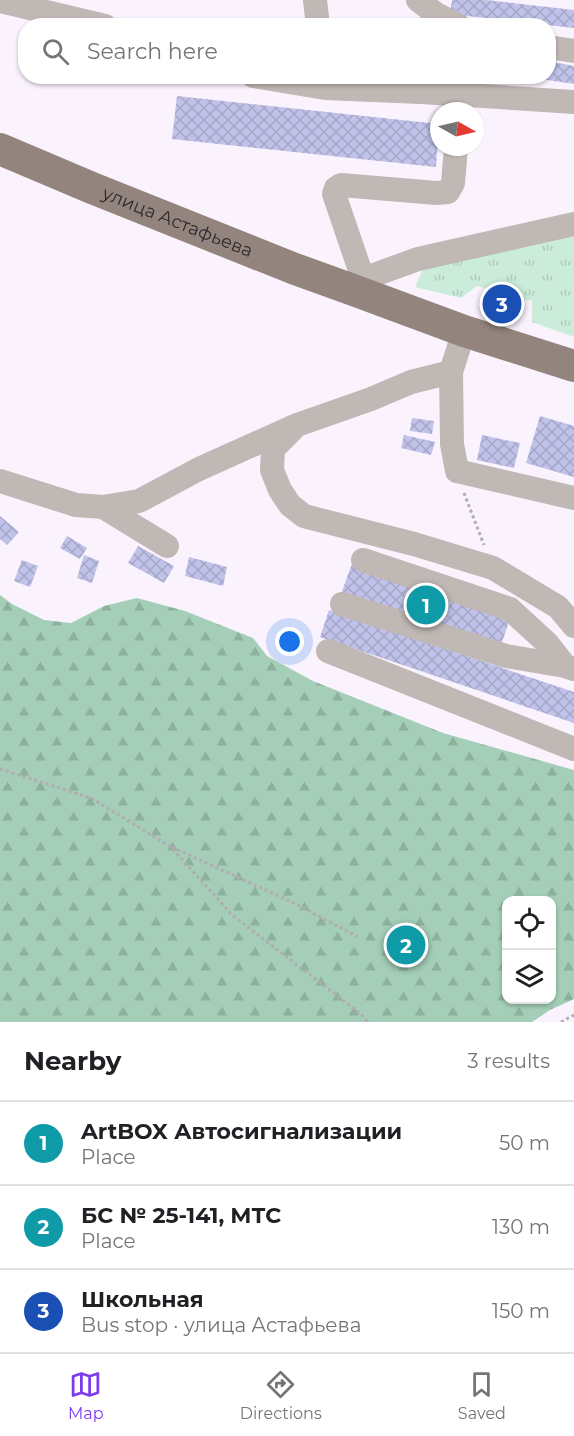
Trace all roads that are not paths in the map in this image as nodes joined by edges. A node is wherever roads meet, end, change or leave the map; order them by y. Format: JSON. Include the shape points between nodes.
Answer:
{"nodes":[{"id":1,"x":315,"y":0,"type":"edge"},
{"id":2,"x":418,"y":0,"type":"edge"},
{"id":3,"x":0,"y":1,"type":"edge"},
{"id":4,"x":71,"y":18,"type":"edge"},
{"id":5,"x":317,"y":18,"type":"edge"},
{"id":6,"x":444,"y":18,"type":"edge"},
{"id":7,"x":556,"y":48,"type":"edge"},
{"id":8,"x":574,"y":51,"type":"edge"},
{"id":9,"x":337,"y":84,"type":"edge"},
{"id":10,"x":454,"y":102,"type":"edge"},
{"id":11,"x":574,"y":102,"type":"edge"},
{"id":12,"x":484,"y":103,"type":"edge"},
{"id":13,"x":0,"y":149,"type":"edge"},
{"id":14,"x":455,"y":156,"type":"edge"},
{"id":15,"x":574,"y":224,"type":"edge"},
{"id":16,"x":360,"y":285,"type":"junction"},
{"id":17,"x":464,"y":331,"type":"junction"},
{"id":18,"x":574,"y":366,"type":"edge"},
{"id":19,"x":451,"y":372,"type":"junction"},
{"id":20,"x":297,"y":425,"type":"junction"},
{"id":21,"x":0,"y":481,"type":"edge"},
{"id":22,"x":574,"y":498,"type":"edge"},
{"id":23,"x":103,"y":507,"type":"junction"},
{"id":24,"x":167,"y":546,"type":"dead end"},
{"id":25,"x":363,"y":560,"type":"dead end"},
{"id":26,"x":342,"y":604,"type":"dead end"},
{"id":27,"x":574,"y":626,"type":"edge"},
{"id":28,"x":328,"y":651,"type":"dead end"},
{"id":29,"x":569,"y":668,"type":"edge"},
{"id":30,"x":574,"y":749,"type":"edge"}],
"edges":[{"from":1,"to":5,"type":"street"},
{"from":2,"to":6,"type":"street"},
{"from":3,"to":4,"type":"street"},
{"from":7,"to":8,"type":"street"},
{"from":9,"to":10,"type":"street"},
{"from":11,"to":12,"type":"street"},
{"from":13,"to":16,"type":"main road","name":"улица Астафьева","via":[[295,269]]},
{"from":14,"to":16,"type":"street","via":[[453,183],[448,192],[341,184],[336,188],[334,194]]},
{"from":15,"to":16,"type":"street","via":[[418,259]]},
{"from":16,"to":17,"type":"main road","name":"улица Астафьева"},
{"from":17,"to":18,"type":"main road","name":"улица Астафьева"},
{"from":17,"to":19,"type":"street"},
{"from":19,"to":20,"type":"street","via":[[411,382]]},
{"from":19,"to":22,"type":"street","via":[[452,444],[457,471]]},
{"from":20,"to":23,"type":"street","via":[[139,501]]},
{"from":20,"to":27,"type":"street","via":[[273,449],[272,470],[290,505],[304,516],[493,568],[558,607]]},
{"from":21,"to":23,"type":"street","via":[[76,505]]},
{"from":23,"to":24,"type":"street"},
{"from":25,"to":29,"type":"street","via":[[510,609]]},
{"from":26,"to":29,"type":"street","via":[[506,656]]},
{"from":28,"to":30,"type":"street"}]}
